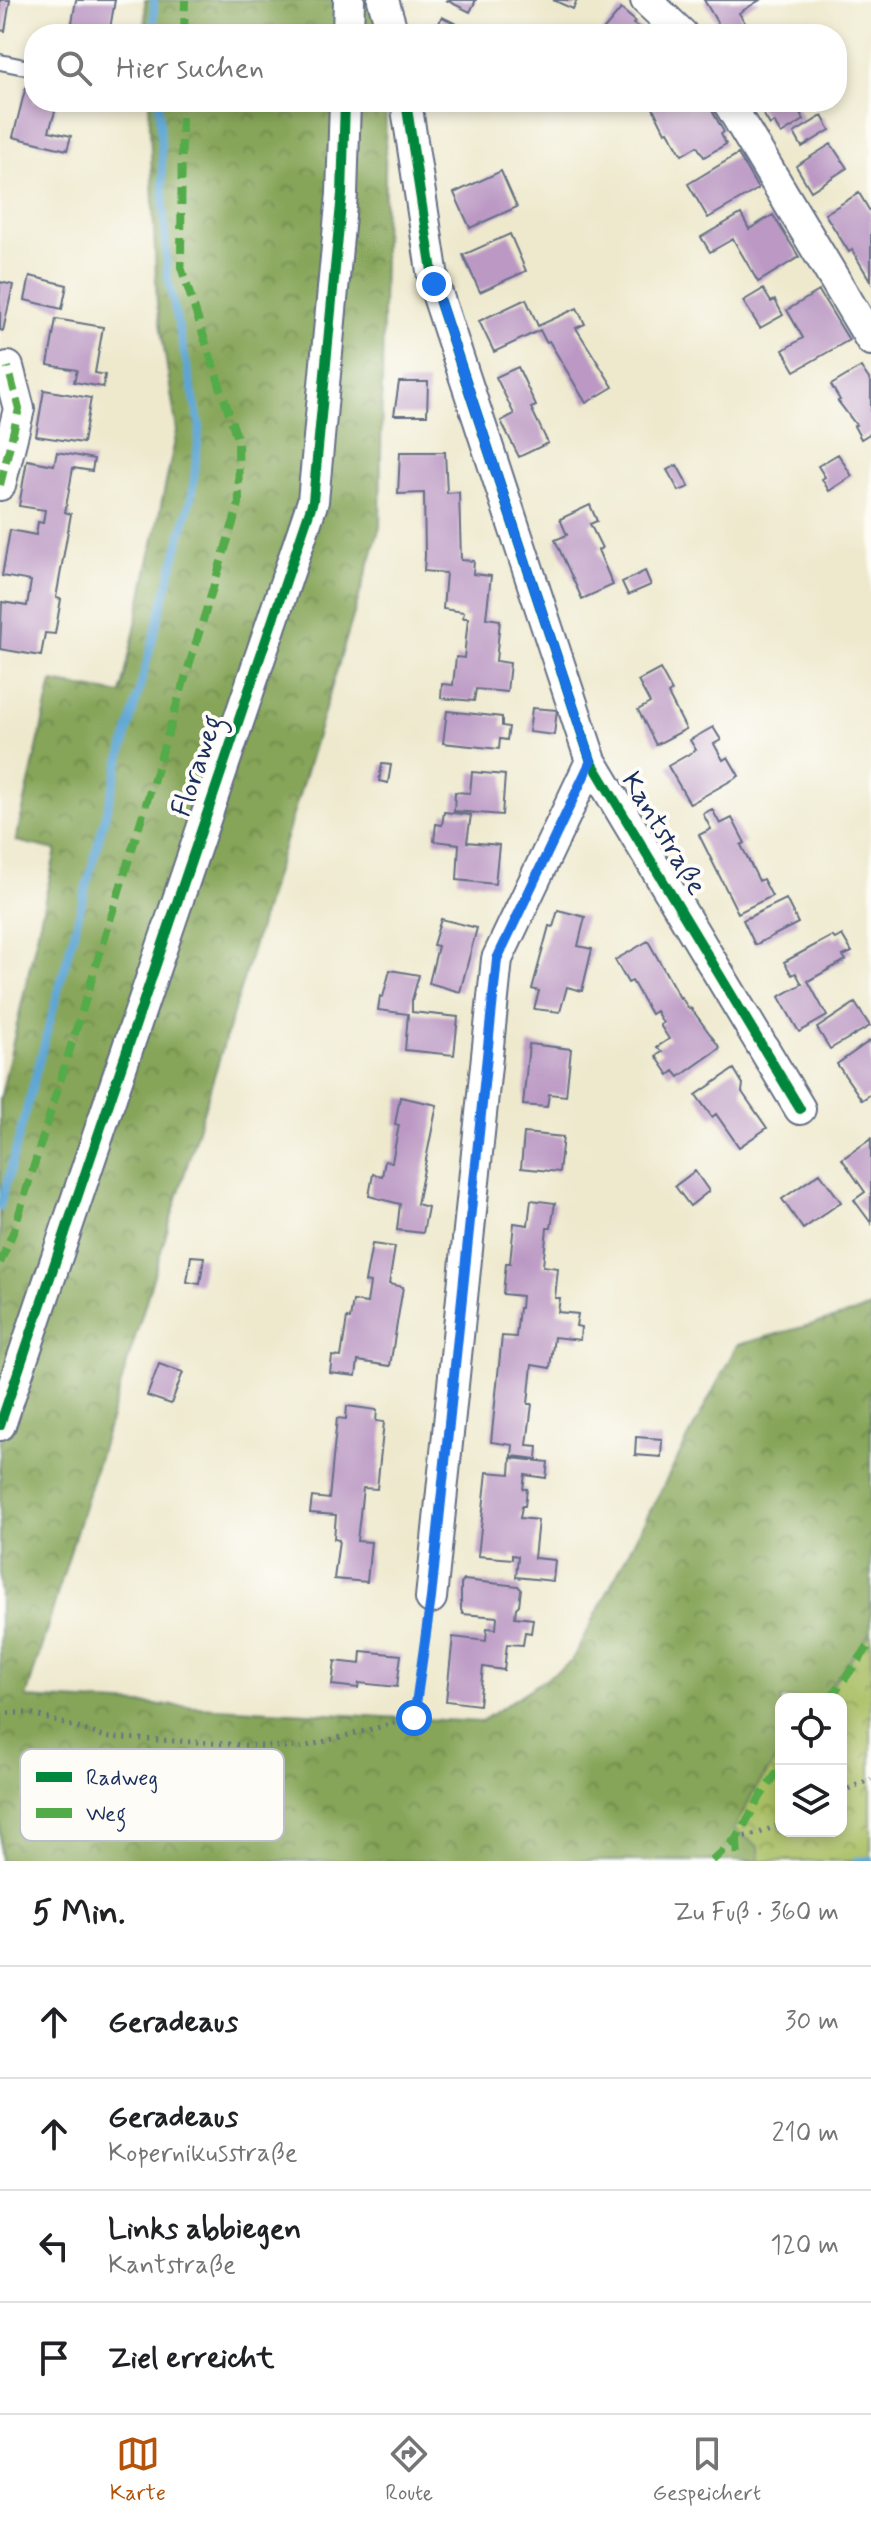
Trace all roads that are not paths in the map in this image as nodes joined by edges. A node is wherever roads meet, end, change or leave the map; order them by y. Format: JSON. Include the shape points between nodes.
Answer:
{"nodes":[{"id":1,"x":349,"y":0,"type":"edge"},
{"id":2,"x":383,"y":0,"type":"edge"},
{"id":3,"x":646,"y":0,"type":"edge"},
{"id":4,"x":348,"y":24,"type":"edge"},
{"id":5,"x":390,"y":24,"type":"edge"},
{"id":6,"x":671,"y":24,"type":"edge"},
{"id":7,"x":0,"y":62,"type":"edge"},
{"id":8,"x":24,"y":67,"type":"edge"},
{"id":9,"x":345,"y":112,"type":"edge"},
{"id":10,"x":408,"y":112,"type":"edge"},
{"id":11,"x":734,"y":112,"type":"edge"},
{"id":12,"x":871,"y":340,"type":"edge"},
{"id":13,"x":8,"y":367,"type":"dead end"},
{"id":14,"x":0,"y":485,"type":"edge"},
{"id":15,"x":591,"y":761,"type":"junction"},
{"id":16,"x":800,"y":1109,"type":"dead end"},
{"id":17,"x":0,"y":1425,"type":"edge"},
{"id":18,"x":431,"y":1598,"type":"road end"}],
"edges":[{"from":1,"to":4,"type":"street"},
{"from":2,"to":5,"type":"street"},
{"from":3,"to":6,"type":"street"},
{"from":7,"to":8,"type":"lane"},
{"from":9,"to":17,"type":"street","name":"Floraweg","via":[[313,501]]},
{"from":10,"to":15,"type":"street","name":"Kantstraße","via":[[434,284]]},
{"from":11,"to":12,"type":"street"},
{"from":13,"to":14,"type":"street","via":[[19,409]]},
{"from":15,"to":16,"type":"street","name":"Kantstraße"},
{"from":15,"to":18,"type":"street","via":[[497,959]]}]}
